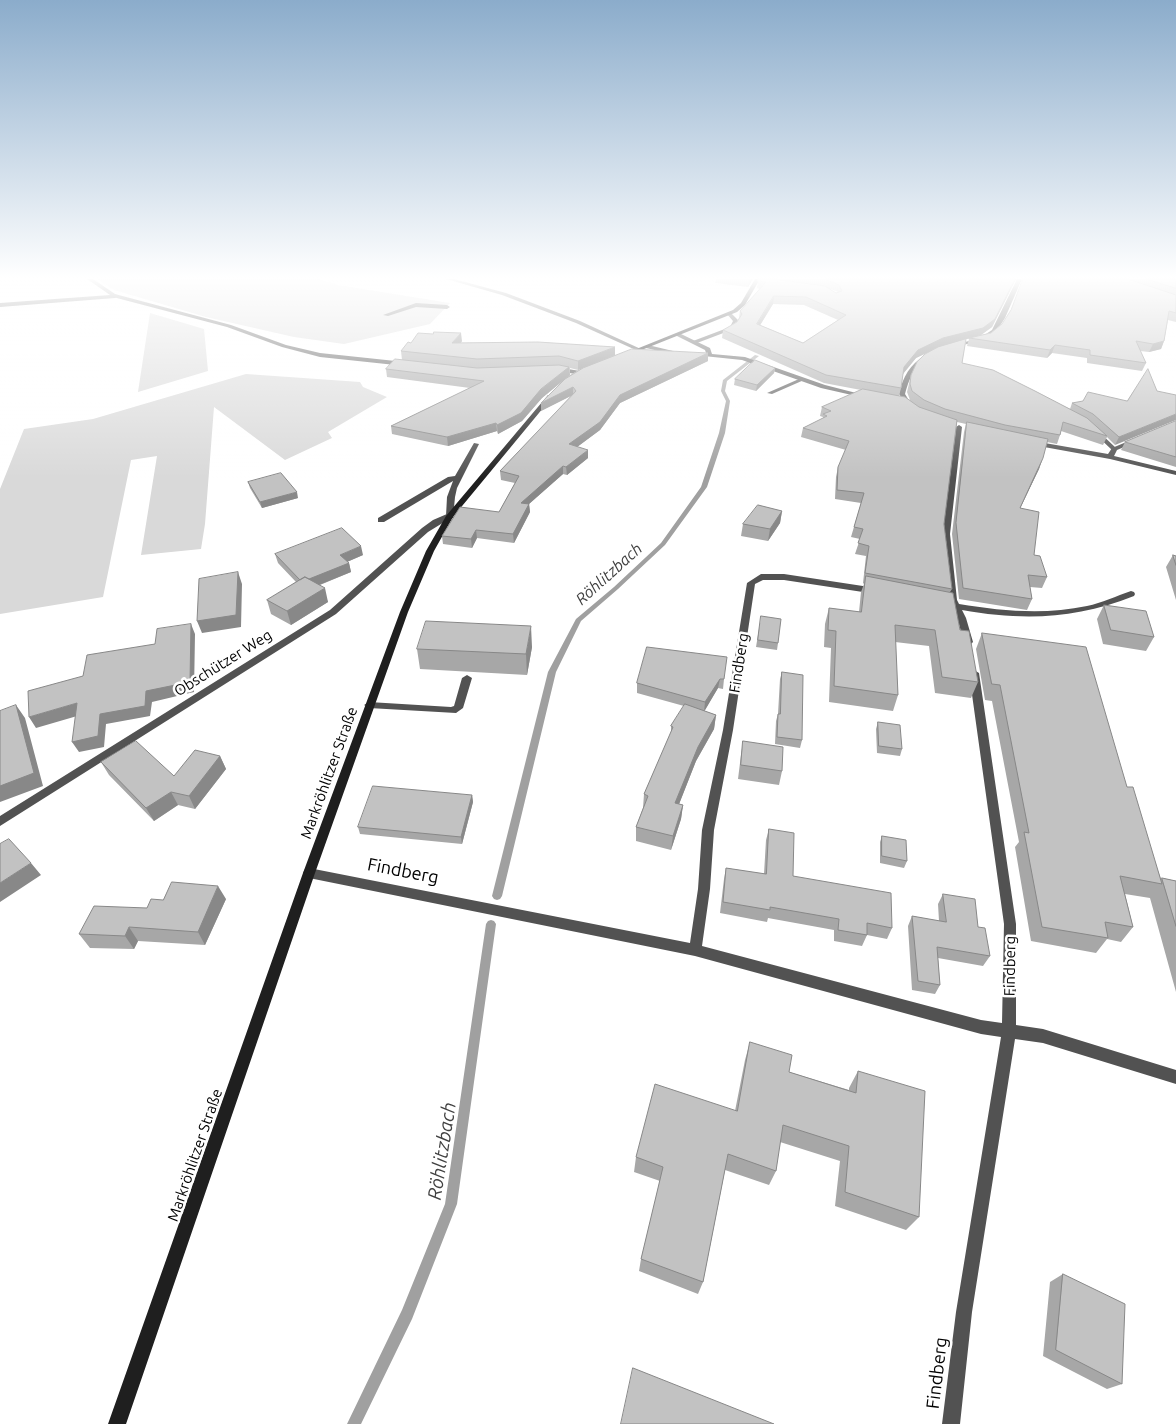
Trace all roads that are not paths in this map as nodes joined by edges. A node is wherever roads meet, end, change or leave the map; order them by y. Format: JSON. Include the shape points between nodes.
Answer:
{"nodes":[{"id":1,"x":283,"y":345,"type":"edge"},
{"id":2,"x":638,"y":345,"type":"edge"},
{"id":3,"x":651,"y":345,"type":"edge"},
{"id":4,"x":701,"y":345,"type":"edge"},
{"id":5,"x":956,"y":345,"type":"edge"},
{"id":6,"x":644,"y":348,"type":"junction"},
{"id":7,"x":942,"y":350,"type":"edge"},
{"id":8,"x":683,"y":353,"type":"edge"},
{"id":9,"x":935,"y":353,"type":"edge"},
{"id":10,"x":691,"y":354,"type":"edge"},
{"id":11,"x":709,"y":355,"type":"junction"},
{"id":12,"x":615,"y":358,"type":"edge"},
{"id":13,"x":411,"y":365,"type":"edge"},
{"id":14,"x":594,"y":367,"type":"edge"},
{"id":15,"x":552,"y":369,"type":"edge"},
{"id":16,"x":580,"y":373,"type":"junction"},
{"id":17,"x":801,"y":380,"type":"junction"},
{"id":18,"x":770,"y":394,"type":"dead end"},
{"id":19,"x":873,"y":398,"type":"edge"},
{"id":20,"x":915,"y":410,"type":"edge"},
{"id":21,"x":1090,"y":427,"type":"edge"},
{"id":22,"x":968,"y":429,"type":"edge"},
{"id":23,"x":1140,"y":439,"type":"edge"},
{"id":24,"x":1023,"y":441,"type":"edge"},
{"id":25,"x":476,"y":444,"type":"dead end"},
{"id":26,"x":1114,"y":449,"type":"junction"},
{"id":27,"x":1110,"y":456,"type":"junction"},
{"id":28,"x":1176,"y":473,"type":"edge"},
{"id":29,"x":458,"y":478,"type":"junction"},
{"id":30,"x":450,"y":516,"type":"junction"},
{"id":31,"x":381,"y":520,"type":"dead end"},
{"id":32,"x":889,"y":594,"type":"edge"},
{"id":33,"x":1131,"y":594,"type":"dead end"},
{"id":34,"x":937,"y":602,"type":"edge"},
{"id":35,"x":956,"y":606,"type":"junction"},
{"id":36,"x":467,"y":678,"type":"dead end"},
{"id":37,"x":369,"y":705,"type":"junction"},
{"id":38,"x":0,"y":822,"type":"edge"},
{"id":39,"x":309,"y":873,"type":"junction"},
{"id":40,"x":695,"y":950,"type":"junction"},
{"id":41,"x":1009,"y":1031,"type":"junction"},
{"id":42,"x":1176,"y":1077,"type":"edge"},
{"id":43,"x":117,"y":1424,"type":"edge"},
{"id":44,"x":951,"y":1424,"type":"edge"}],
"edges":[{"from":1,"to":13,"type":"street","via":[[320,355]]},
{"from":2,"to":6,"type":"street"},
{"from":3,"to":6,"type":"main road"},
{"from":4,"to":11,"type":"street","via":[[708,349]]},
{"from":5,"to":7,"type":"street"},
{"from":6,"to":8,"type":"street"},
{"from":6,"to":12,"type":"main road"},
{"from":9,"to":20,"type":"street","via":[[912,366],[907,374],[902,402]]},
{"from":10,"to":11,"type":"street"},
{"from":11,"to":17,"type":"street","via":[[743,358]]},
{"from":14,"to":16,"type":"main road","name":"Markröhlitzer Straße"},
{"from":15,"to":16,"type":"street"},
{"from":16,"to":30,"type":"main road","name":"Markröhlitzer Straße","via":[[559,386]]},
{"from":17,"to":18,"type":"street"},
{"from":17,"to":19,"type":"street"},
{"from":21,"to":26,"type":"street"},
{"from":22,"to":35,"type":"street","name":"Findberg","via":[[956,426],[946,534]]},
{"from":23,"to":26,"type":"street"},
{"from":24,"to":27,"type":"street"},
{"from":25,"to":29,"type":"street"},
{"from":26,"to":27,"type":"street"},
{"from":27,"to":28,"type":"street"},
{"from":29,"to":30,"type":"street","via":[[448,503]]},
{"from":29,"to":31,"type":"street"},
{"from":30,"to":37,"type":"main road","name":"Markröhlitzer Straße","via":[[427,560]]},
{"from":30,"to":38,"type":"street","name":"Obschützer Weg","via":[[425,530],[333,612]]},
{"from":32,"to":40,"type":"street","name":"Findberg","via":[[784,577],[761,577],[751,583],[728,730],[708,830]]},
{"from":33,"to":35,"type":"street","via":[[1089,609],[1045,616]]},
{"from":34,"to":35,"type":"street"},
{"from":35,"to":41,"type":"street","name":"Findberg","via":[[972,660],[1010,924]]},
{"from":36,"to":37,"type":"street","via":[[458,708],[452,710]]},
{"from":37,"to":39,"type":"main road","name":"Markröhlitzer Straße"},
{"from":39,"to":40,"type":"street","name":"Findberg"},
{"from":39,"to":43,"type":"main road","name":"Markröhlitzer Straße"},
{"from":40,"to":41,"type":"street","name":"Findberg","via":[[981,1027]]},
{"from":41,"to":42,"type":"street","via":[[1043,1036]]},
{"from":41,"to":44,"type":"street","name":"Findberg","via":[[964,1312]]}]}
